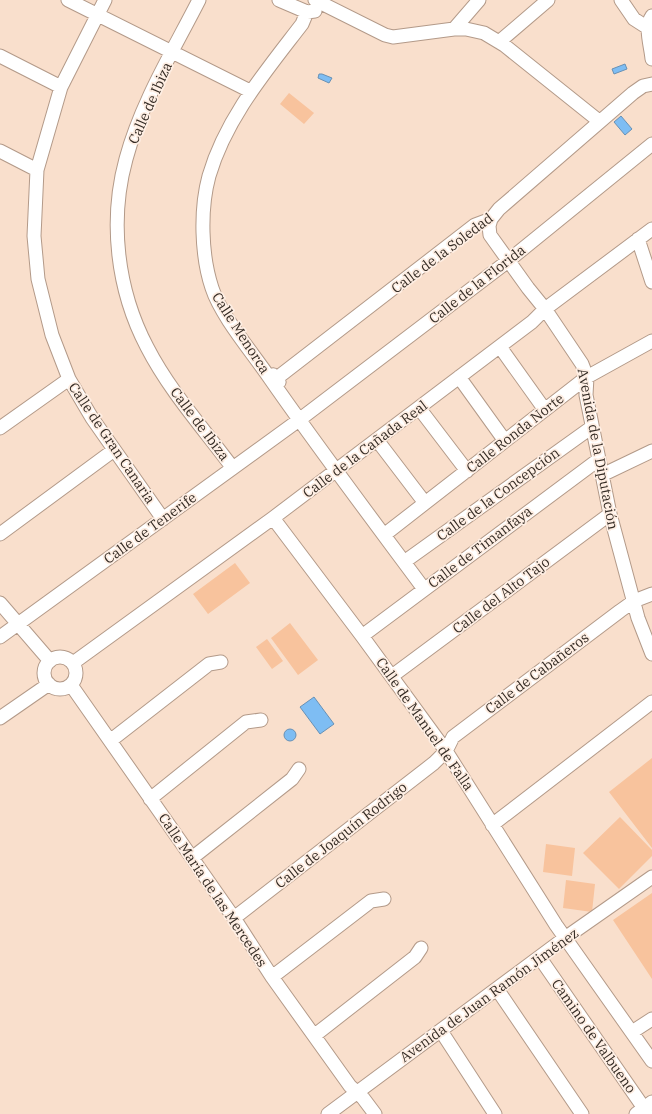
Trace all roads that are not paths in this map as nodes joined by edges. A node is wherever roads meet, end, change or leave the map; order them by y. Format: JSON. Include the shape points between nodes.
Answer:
{"nodes":[{"id":1,"x":68,"y":0,"type":"edge"},
{"id":2,"x":105,"y":0,"type":"edge"},
{"id":3,"x":199,"y":0,"type":"edge"},
{"id":4,"x":279,"y":0,"type":"edge"},
{"id":5,"x":315,"y":0,"type":"edge"},
{"id":6,"x":479,"y":0,"type":"edge"},
{"id":7,"x":548,"y":0,"type":"edge"},
{"id":8,"x":621,"y":0,"type":"edge"},
{"id":9,"x":331,"y":8,"type":"junction"},
{"id":10,"x":307,"y":12,"type":"junction"},
{"id":11,"x":98,"y":16,"type":"junction"},
{"id":12,"x":650,"y":22,"type":"edge"},
{"id":13,"x":454,"y":29,"type":"junction"},
{"id":14,"x":499,"y":42,"type":"junction"},
{"id":15,"x":172,"y":52,"type":"junction"},
{"id":16,"x":0,"y":56,"type":"edge"},
{"id":17,"x":652,"y":59,"type":"edge"},
{"id":18,"x":652,"y":84,"type":"edge"},
{"id":19,"x":61,"y":87,"type":"junction"},
{"id":20,"x":250,"y":91,"type":"junction"},
{"id":21,"x":599,"y":121,"type":"junction"},
{"id":22,"x":652,"y":144,"type":"edge"},
{"id":23,"x":0,"y":150,"type":"edge"},
{"id":24,"x":37,"y":170,"type":"junction"},
{"id":25,"x":492,"y":219,"type":"junction"},
{"id":26,"x":652,"y":228,"type":"edge"},
{"id":27,"x":638,"y":239,"type":"junction"},
{"id":28,"x":508,"y":261,"type":"junction"},
{"id":29,"x":652,"y":282,"type":"edge"},
{"id":30,"x":545,"y":309,"type":"junction"},
{"id":31,"x":652,"y":341,"type":"edge"},
{"id":32,"x":500,"y":347,"type":"junction"},
{"id":33,"x":459,"y":377,"type":"junction"},
{"id":34,"x":587,"y":377,"type":"junction"},
{"id":35,"x":69,"y":379,"type":"junction"},
{"id":36,"x":275,"y":381,"type":"junction"},
{"id":37,"x":419,"y":408,"type":"junction"},
{"id":38,"x":545,"y":410,"type":"junction"},
{"id":39,"x":299,"y":420,"type":"junction"},
{"id":40,"x":0,"y":427,"type":"edge"},
{"id":41,"x":592,"y":427,"type":"junction"},
{"id":42,"x":377,"y":440,"type":"junction"},
{"id":43,"x":505,"y":441,"type":"junction"},
{"id":44,"x":114,"y":450,"type":"junction"},
{"id":45,"x":652,"y":451,"type":"edge"},
{"id":46,"x":598,"y":460,"type":"junction"},
{"id":47,"x":232,"y":467,"type":"junction"},
{"id":48,"x":337,"y":471,"type":"junction"},
{"id":49,"x":467,"y":471,"type":"junction"},
{"id":50,"x":602,"y":475,"type":"junction"},
{"id":51,"x":425,"y":503,"type":"junction"},
{"id":52,"x":610,"y":514,"type":"junction"},
{"id":53,"x":273,"y":518,"type":"junction"},
{"id":54,"x":163,"y":519,"type":"junction"},
{"id":55,"x":0,"y":534,"type":"edge"},
{"id":56,"x":384,"y":535,"type":"junction"},
{"id":57,"x":404,"y":562,"type":"junction"},
{"id":58,"x":424,"y":589,"type":"junction"},
{"id":59,"x":652,"y":594,"type":"edge"},
{"id":60,"x":634,"y":601,"type":"junction"},
{"id":61,"x":0,"y":603,"type":"edge"},
{"id":62,"x":18,"y":624,"type":"junction"},
{"id":63,"x":362,"y":636,"type":"junction"},
{"id":64,"x":0,"y":637,"type":"edge"},
{"id":65,"x":652,"y":654,"type":"edge"},
{"id":66,"x":50,"y":661,"type":"junction"},
{"id":67,"x":221,"y":662,"type":"dead end"},
{"id":68,"x":73,"y":663,"type":"junction"},
{"id":69,"x":392,"y":676,"type":"junction"},
{"id":70,"x":49,"y":684,"type":"junction"},
{"id":71,"x":71,"y":685,"type":"junction"},
{"id":72,"x":652,"y":702,"type":"edge"},
{"id":73,"x":0,"y":718,"type":"edge"},
{"id":74,"x":261,"y":720,"type":"dead end"},
{"id":75,"x":110,"y":741,"type":"junction"},
{"id":76,"x":446,"y":751,"type":"junction"},
{"id":77,"x":299,"y":769,"type":"dead end"},
{"id":78,"x":150,"y":799,"type":"junction"},
{"id":79,"x":492,"y":825,"type":"junction"},
{"id":80,"x":192,"y":858,"type":"junction"},
{"id":81,"x":652,"y":877,"type":"edge"},
{"id":82,"x":384,"y":899,"type":"dead end"},
{"id":83,"x":234,"y":918,"type":"junction"},
{"id":84,"x":565,"y":938,"type":"junction"},
{"id":85,"x":421,"y":948,"type":"dead end"},
{"id":86,"x":540,"y":958,"type":"junction"},
{"id":87,"x":272,"y":977,"type":"junction"},
{"id":88,"x":497,"y":989,"type":"junction"},
{"id":89,"x":652,"y":1019,"type":"edge"},
{"id":90,"x":441,"y":1031,"type":"junction"},
{"id":91,"x":632,"y":1032,"type":"junction"},
{"id":92,"x":315,"y":1035,"type":"junction"},
{"id":93,"x":652,"y":1061,"type":"edge"},
{"id":94,"x":357,"y":1092,"type":"junction"},
{"id":95,"x":645,"y":1110,"type":"edge"},
{"id":96,"x":328,"y":1114,"type":"edge"},
{"id":97,"x":375,"y":1114,"type":"edge"},
{"id":98,"x":495,"y":1114,"type":"edge"},
{"id":99,"x":582,"y":1114,"type":"edge"}],
"edges":[{"from":1,"to":11,"type":"street"},
{"from":2,"to":11,"type":"street","name":"Calle de Gran Canaria"},
{"from":3,"to":15,"type":"street","name":"Calle de Ibiza"},
{"from":4,"to":10,"type":"street"},
{"from":5,"to":9,"type":"street"},
{"from":6,"to":13,"type":"street"},
{"from":7,"to":14,"type":"street"},
{"from":8,"to":12,"type":"street","via":[[634,19]]},
{"from":9,"to":10,"type":"street"},
{"from":9,"to":13,"type":"street","via":[[389,36]]},
{"from":10,"to":20,"type":"street","name":"Calle Menorca","via":[[302,24]]},
{"from":11,"to":15,"type":"street"},
{"from":11,"to":19,"type":"street","name":"Calle de Gran Canaria"},
{"from":12,"to":17,"type":"street"},
{"from":13,"to":14,"type":"street","via":[[466,28]]},
{"from":14,"to":21,"type":"street"},
{"from":15,"to":20,"type":"street"},
{"from":15,"to":47,"type":"street","name":"Calle de Ibiza","via":[[142,114],[126,159],[118,205],[118,252],[128,300],[146,346]]},
{"from":16,"to":19,"type":"street"},
{"from":18,"to":21,"type":"street","name":"Calle de la Soledad","via":[[639,89]]},
{"from":19,"to":24,"type":"street","name":"Calle de Gran Canaria"},
{"from":20,"to":36,"type":"street","name":"Calle Menorca","via":[[222,142],[209,177],[204,212],[204,252],[212,289],[229,320]]},
{"from":21,"to":25,"type":"street","name":"Calle de la Soledad","via":[[499,209]]},
{"from":22,"to":28,"type":"street","name":"Calle de la Florida"},
{"from":23,"to":24,"type":"street"},
{"from":24,"to":35,"type":"street","name":"Calle de Gran Canaria","via":[[34,236],[38,279],[52,335]]},
{"from":25,"to":28,"type":"street","name":"Avenida de la Diputación","via":[[489,226],[490,235]]},
{"from":25,"to":36,"type":"street","name":"Calle de la Soledad","via":[[475,225]]},
{"from":26,"to":27,"type":"street","name":"Calle de la Cañada Real"},
{"from":27,"to":29,"type":"street"},
{"from":27,"to":30,"type":"street","name":"Calle de la Cañada Real"},
{"from":28,"to":30,"type":"street","name":"Avenida de la Diputación"},
{"from":28,"to":39,"type":"street","name":"Calle de la Florida"},
{"from":30,"to":32,"type":"street","name":"Calle de la Cañada Real"},
{"from":30,"to":34,"type":"street","name":"Avenida de la Diputación","via":[[582,364]]},
{"from":31,"to":34,"type":"street","name":"Calle Ronda Norte"},
{"from":32,"to":33,"type":"street","name":"Calle de la Cañada Real"},
{"from":32,"to":38,"type":"street"},
{"from":33,"to":37,"type":"street","name":"Calle de la Cañada Real"},
{"from":33,"to":43,"type":"street"},
{"from":34,"to":38,"type":"street","name":"Calle Ronda Norte"},
{"from":34,"to":41,"type":"street","name":"Avenida de la Diputación","via":[[586,395]]},
{"from":35,"to":40,"type":"street"},
{"from":35,"to":44,"type":"street","name":"Calle de Gran Canaria"},
{"from":36,"to":39,"type":"street","name":"Calle Menorca"},
{"from":37,"to":42,"type":"street","name":"Calle de la Cañada Real"},
{"from":37,"to":49,"type":"street"},
{"from":38,"to":43,"type":"street","name":"Calle Ronda Norte"},
{"from":39,"to":47,"type":"street","name":"Calle de Tenerife"},
{"from":39,"to":48,"type":"street","name":"Calle Menorca"},
{"from":41,"to":46,"type":"street","name":"Avenida de la Diputación"},
{"from":41,"to":57,"type":"street","name":"Calle de la Concepción"},
{"from":42,"to":48,"type":"street","name":"Calle de la Cañada Real"},
{"from":42,"to":51,"type":"street"},
{"from":43,"to":49,"type":"street","name":"Calle Ronda Norte"},
{"from":44,"to":54,"type":"street","name":"Calle de Gran Canaria"},
{"from":44,"to":55,"type":"street"},
{"from":45,"to":50,"type":"street"},
{"from":46,"to":50,"type":"street","name":"Avenida de la Diputación"},
{"from":46,"to":58,"type":"street","name":"Calle de Timanfaya"},
{"from":47,"to":54,"type":"street","name":"Calle de Tenerife"},
{"from":48,"to":53,"type":"street","name":"Calle de la Cañada Real"},
{"from":48,"to":56,"type":"street","name":"Calle Menorca"},
{"from":49,"to":51,"type":"street","name":"Calle Ronda Norte"},
{"from":50,"to":52,"type":"street","name":"Avenida de la Diputación"},
{"from":51,"to":56,"type":"street","name":"Calle Ronda Norte"},
{"from":52,"to":60,"type":"street","name":"Avenida de la Diputación"},
{"from":52,"to":69,"type":"street","name":"Calle del Alto Tajo"},
{"from":53,"to":63,"type":"street","name":"Calle de Manuel de Falla"},
{"from":53,"to":68,"type":"street","name":"Calle de la Cañada Real"},
{"from":54,"to":62,"type":"street","name":"Calle de Tenerife"},
{"from":56,"to":57,"type":"street","name":"Calle Menorca"},
{"from":57,"to":58,"type":"street","name":"Calle Menorca"},
{"from":58,"to":63,"type":"street","name":"Calle de Timanfaya"},
{"from":59,"to":60,"type":"street","name":"Calle de Cabañeros"},
{"from":60,"to":65,"type":"street","name":"Avenida de la Diputación"},
{"from":60,"to":76,"type":"street","name":"Calle de Cabañeros","via":[[453,737]]},
{"from":61,"to":62,"type":"street"},
{"from":62,"to":64,"type":"street","name":"Calle de Tenerife"},
{"from":62,"to":66,"type":"street"},
{"from":63,"to":69,"type":"street","name":"Calle de Manuel de Falla"},
{"from":66,"to":68,"type":"street","via":[[61,657]]},
{"from":66,"to":70,"type":"street","via":[[45,668],[44,677]]},
{"from":67,"to":75,"type":"street","via":[[209,664]]},
{"from":68,"to":71,"type":"street","via":[[76,674]]},
{"from":69,"to":76,"type":"street","name":"Calle de Manuel de Falla"},
{"from":70,"to":71,"type":"street","via":[[60,689]]},
{"from":70,"to":73,"type":"street"},
{"from":71,"to":75,"type":"street","name":"Calle María de las Mercedes"},
{"from":72,"to":79,"type":"street"},
{"from":74,"to":78,"type":"street","via":[[246,722]]},
{"from":75,"to":78,"type":"street","name":"Calle María de las Mercedes"},
{"from":76,"to":79,"type":"street","name":"Calle de Manuel de Falla"},
{"from":76,"to":83,"type":"street","name":"Calle de Joaquín Rodrigo","via":[[434,763]]},
{"from":77,"to":80,"type":"street","via":[[292,779]]},
{"from":78,"to":80,"type":"street","name":"Calle María de las Mercedes"},
{"from":79,"to":84,"type":"street","name":"Calle de Manuel de Falla"},
{"from":80,"to":83,"type":"street","name":"Calle María de las Mercedes"},
{"from":81,"to":84,"type":"street","name":"Avenida de Juan Ramón Jiménez"},
{"from":82,"to":87,"type":"street","via":[[371,901]]},
{"from":83,"to":87,"type":"street","name":"Calle María de las Mercedes"},
{"from":84,"to":86,"type":"street","name":"Avenida de Juan Ramón Jiménez"},
{"from":84,"to":91,"type":"street","name":"Calle de Manuel de Falla"},
{"from":85,"to":92,"type":"street","via":[[415,957]]},
{"from":86,"to":88,"type":"street","name":"Avenida de Juan Ramón Jiménez"},
{"from":86,"to":95,"type":"street","name":"Camino de Valbueno"},
{"from":87,"to":92,"type":"street","name":"Calle María de las Mercedes"},
{"from":88,"to":90,"type":"street","name":"Avenida de Juan Ramón Jiménez"},
{"from":88,"to":99,"type":"street"},
{"from":89,"to":91,"type":"street"},
{"from":90,"to":94,"type":"street","name":"Avenida de Juan Ramón Jiménez"},
{"from":90,"to":98,"type":"street"},
{"from":91,"to":93,"type":"street","name":"Calle de Manuel de Falla"},
{"from":92,"to":94,"type":"street","name":"Calle María de las Mercedes","via":[[350,1086]]},
{"from":94,"to":96,"type":"street","name":"Avenida de Juan Ramón Jiménez"},
{"from":94,"to":97,"type":"street","name":"Calle María de las Mercedes"}]}
